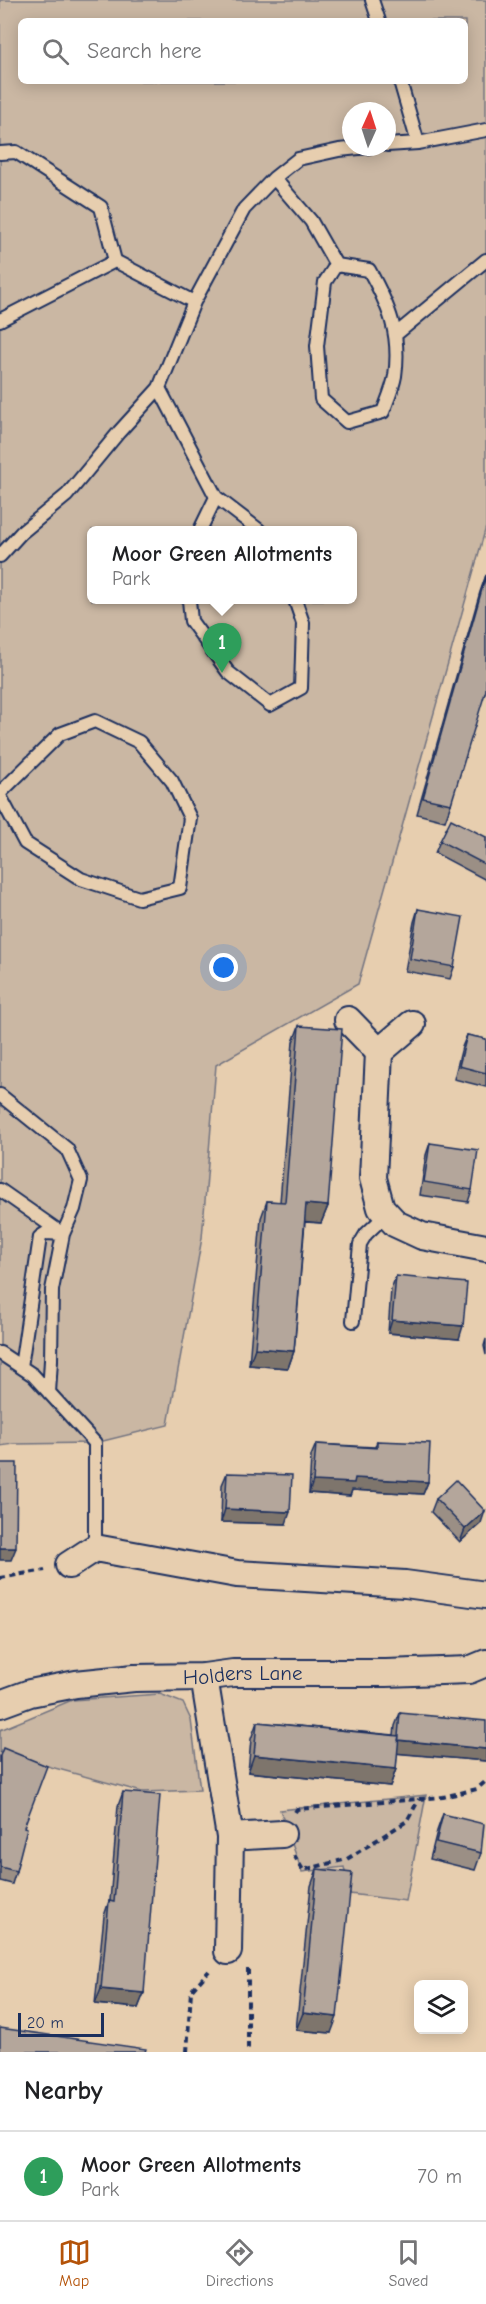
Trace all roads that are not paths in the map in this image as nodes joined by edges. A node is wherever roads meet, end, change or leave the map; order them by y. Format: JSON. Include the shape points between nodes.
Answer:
{"nodes":[{"id":1,"x":372,"y":0,"type":"edge"},
{"id":2,"x":378,"y":18,"type":"edge"},
{"id":3,"x":401,"y":84,"type":"edge"},
{"id":4,"x":486,"y":130,"type":"edge"},
{"id":5,"x":418,"y":142,"type":"junction"},
{"id":6,"x":396,"y":144,"type":"edge"},
{"id":7,"x":342,"y":150,"type":"edge"},
{"id":8,"x":0,"y":153,"type":"edge"},
{"id":9,"x":274,"y":178,"type":"junction"},
{"id":10,"x":486,"y":260,"type":"edge"},
{"id":11,"x":114,"y":261,"type":"junction"},
{"id":12,"x":336,"y":265,"type":"junction"},
{"id":13,"x":195,"y":302,"type":"junction"},
{"id":14,"x":0,"y":320,"type":"edge"},
{"id":15,"x":395,"y":335,"type":"junction"},
{"id":16,"x":159,"y":388,"type":"junction"},
{"id":17,"x":216,"y":497,"type":"junction"},
{"id":18,"x":202,"y":526,"type":"edge"},
{"id":19,"x":253,"y":526,"type":"edge"},
{"id":20,"x":0,"y":556,"type":"edge"},
{"id":21,"x":189,"y":604,"type":"edge"},
{"id":22,"x":296,"y":604,"type":"edge"},
{"id":23,"x":0,"y":794,"type":"edge"},
{"id":24,"x":348,"y":1020,"type":"dead end"},
{"id":25,"x":412,"y":1024,"type":"dead end"},
{"id":26,"x":379,"y":1052,"type":"junction"},
{"id":27,"x":0,"y":1095,"type":"edge"},
{"id":28,"x":0,"y":1190,"type":"edge"},
{"id":29,"x":387,"y":1214,"type":"junction"},
{"id":30,"x":63,"y":1234,"type":"junction"},
{"id":31,"x":486,"y":1248,"type":"edge"},
{"id":32,"x":353,"y":1320,"type":"dead end"},
{"id":33,"x":0,"y":1353,"type":"edge"},
{"id":34,"x":21,"y":1367,"type":"junction"},
{"id":35,"x":49,"y":1393,"type":"junction"},
{"id":36,"x":95,"y":1548,"type":"junction"},
{"id":37,"x":69,"y":1565,"type":"road end"},
{"id":38,"x":486,"y":1595,"type":"edge"},
{"id":39,"x":486,"y":1663,"type":"edge"},
{"id":40,"x":204,"y":1677,"type":"junction"},
{"id":41,"x":0,"y":1704,"type":"edge"},
{"id":42,"x":282,"y":1834,"type":"road end"},
{"id":43,"x":230,"y":1837,"type":"junction"},
{"id":44,"x":228,"y":1951,"type":"road end"}],
"edges":[{"from":1,"to":2,"type":"lane"},
{"from":3,"to":5,"type":"lane"},
{"from":4,"to":5,"type":"lane"},
{"from":5,"to":6,"type":"lane"},
{"from":7,"to":9,"type":"lane","via":[[298,159]]},
{"from":8,"to":11,"type":"lane","via":[[16,152],[100,207]]},
{"from":9,"to":12,"type":"lane","via":[[311,221]]},
{"from":9,"to":13,"type":"lane","via":[[244,209]]},
{"from":10,"to":15,"type":"lane"},
{"from":11,"to":13,"type":"lane"},
{"from":11,"to":14,"type":"lane"},
{"from":12,"to":15,"type":"lane","via":[[369,270],[388,304]]},
{"from":12,"to":15,"type":"lane","via":[[325,282],[317,346],[321,399],[348,422],[383,412],[395,377]]},
{"from":13,"to":16,"type":"lane"},
{"from":16,"to":17,"type":"lane"},
{"from":16,"to":20,"type":"lane","via":[[67,495]]},
{"from":17,"to":18,"type":"lane"},
{"from":17,"to":19,"type":"lane"},
{"from":21,"to":22,"type":"lane","via":[[191,621],[228,672],[270,705],[302,688],[303,623]]},
{"from":23,"to":23,"type":"lane","via":[[60,734],[95,721],[139,742],[172,781],[190,818],[180,888],[139,898],[81,879],[25,843]]},
{"from":24,"to":26,"type":"street"},
{"from":25,"to":26,"type":"street"},
{"from":26,"to":29,"type":"street","via":[[373,1178],[381,1208]]},
{"from":27,"to":30,"type":"lane","via":[[67,1149],[81,1180]]},
{"from":28,"to":30,"type":"lane"},
{"from":29,"to":31,"type":"street","via":[[396,1224],[422,1236]]},
{"from":29,"to":32,"type":"lane","via":[[360,1244]]},
{"from":30,"to":34,"type":"lane","via":[[46,1233],[40,1237]]},
{"from":30,"to":35,"type":"lane","via":[[52,1290]]},
{"from":33,"to":34,"type":"lane"},
{"from":34,"to":35,"type":"lane"},
{"from":35,"to":36,"type":"lane","via":[[95,1443]]},
{"from":36,"to":37,"type":"street"},
{"from":36,"to":38,"type":"street","via":[[237,1574],[405,1584]]},
{"from":39,"to":40,"type":"street","name":"Holders Lane","via":[[469,1670],[233,1673]]},
{"from":40,"to":41,"type":"street","name":"Holders Lane","via":[[76,1684]]},
{"from":40,"to":43,"type":"street"},
{"from":42,"to":43,"type":"street"},
{"from":43,"to":44,"type":"street"}]}
